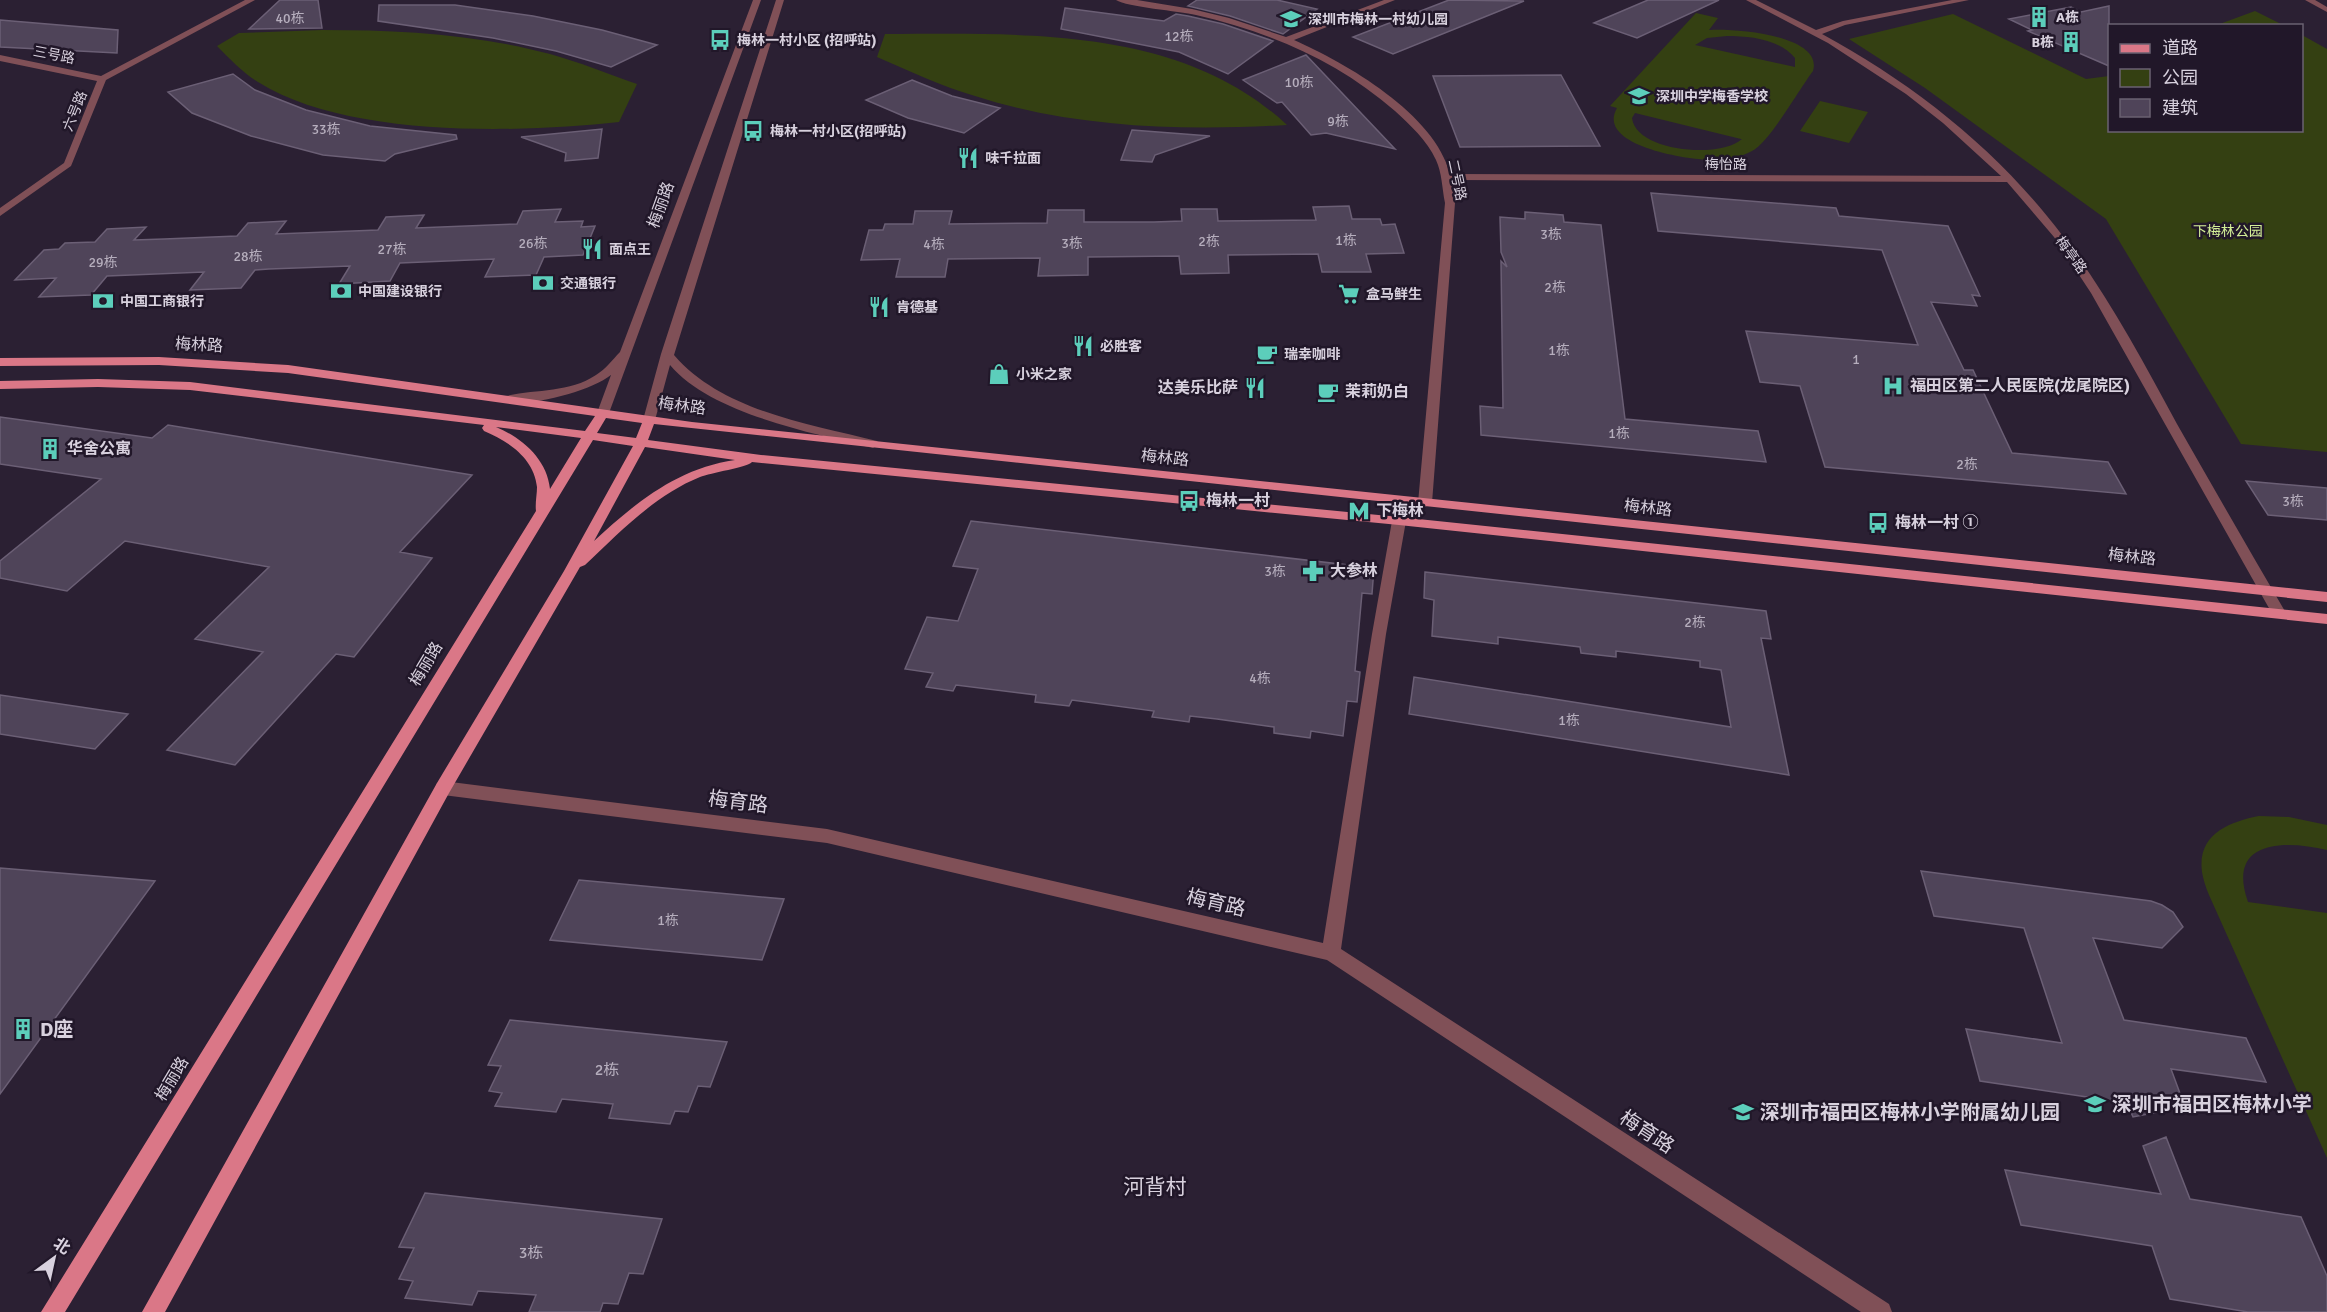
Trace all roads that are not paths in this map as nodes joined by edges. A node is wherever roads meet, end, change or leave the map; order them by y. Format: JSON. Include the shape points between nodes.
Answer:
{"nodes":[{"id":1,"x":251,"y":0,"type":"edge"},
{"id":2,"x":757,"y":0,"type":"edge"},
{"id":3,"x":780,"y":0,"type":"edge"},
{"id":4,"x":1120,"y":0,"type":"edge"},
{"id":5,"x":1391,"y":0,"type":"edge"},
{"id":6,"x":1750,"y":0,"type":"edge"},
{"id":7,"x":1965,"y":0,"type":"edge"},
{"id":8,"x":2309,"y":0,"type":"edge"},
{"id":9,"x":2327,"y":10,"type":"edge"},
{"id":10,"x":1816,"y":33,"type":"junction"},
{"id":11,"x":1288,"y":39,"type":"junction"},
{"id":12,"x":0,"y":58,"type":"edge"},
{"id":13,"x":102,"y":79,"type":"junction"},
{"id":14,"x":1444,"y":177,"type":"junction"},
{"id":15,"x":2008,"y":179,"type":"junction"},
{"id":16,"x":0,"y":213,"type":"edge"},
{"id":17,"x":632,"y":339,"type":"junction"},
{"id":18,"x":668,"y":354,"type":"junction"},
{"id":19,"x":0,"y":362,"type":"edge"},
{"id":20,"x":0,"y":385,"type":"edge"},
{"id":21,"x":510,"y":399,"type":"junction"},
{"id":22,"x":603,"y":413,"type":"junction"},
{"id":23,"x":444,"y":416,"type":"junction"},
{"id":24,"x":649,"y":420,"type":"junction"},
{"id":25,"x":590,"y":436,"type":"junction"},
{"id":26,"x":640,"y":444,"type":"junction"},
{"id":27,"x":888,"y":448,"type":"junction"},
{"id":28,"x":761,"y":459,"type":"junction"},
{"id":29,"x":1425,"y":504,"type":"junction"},
{"id":30,"x":541,"y":513,"type":"junction"},
{"id":31,"x":1399,"y":521,"type":"junction"},
{"id":32,"x":571,"y":571,"type":"junction"},
{"id":33,"x":2265,"y":590,"type":"junction"},
{"id":34,"x":2327,"y":597,"type":"edge"},
{"id":35,"x":2279,"y":613,"type":"junction"},
{"id":36,"x":2327,"y":619,"type":"edge"},
{"id":37,"x":443,"y":788,"type":"junction"},
{"id":38,"x":1331,"y":953,"type":"junction"},
{"id":39,"x":52,"y":1312,"type":"edge"},
{"id":40,"x":153,"y":1312,"type":"edge"},
{"id":41,"x":1881,"y":1312,"type":"edge"}],
"edges":[{"from":1,"to":13,"type":"street","name":"六号路"},
{"from":2,"to":17,"type":"street","name":"梅丽路"},
{"from":3,"to":18,"type":"street"},
{"from":4,"to":11,"type":"street","name":"二号路","via":[[1208,14]]},
{"from":5,"to":11,"type":"street"},
{"from":6,"to":10,"type":"street","name":"梅亭路"},
{"from":7,"to":10,"type":"street","via":[[1843,23]]},
{"from":8,"to":9,"type":"street"},
{"from":10,"to":15,"type":"street","name":"梅亭路","via":[[1902,89],[1981,149]]},
{"from":11,"to":14,"type":"street","name":"二号路","via":[[1328,58],[1416,124],[1440,159]]},
{"from":12,"to":13,"type":"street","name":"三号路"},
{"from":13,"to":16,"type":"street","name":"六号路","via":[[68,164]]},
{"from":14,"to":15,"type":"street","name":"梅怡路"},
{"from":14,"to":29,"type":"street","name":"二号路","via":[[1450,203]]},
{"from":15,"to":33,"type":"street","name":"梅亭路","via":[[2043,216],[2100,296]]},
{"from":17,"to":21,"type":"street","via":[[618,362],[596,380],[559,393]]},
{"from":17,"to":22,"type":"street","name":"梅丽路"},
{"from":18,"to":24,"type":"street"},
{"from":18,"to":27,"type":"street","via":[[690,380],[720,396],[781,419]]},
{"from":19,"to":21,"type":"main road","name":"梅林路","via":[[123,360],[256,366]]},
{"from":20,"to":23,"type":"main road","via":[[190,386]]},
{"from":21,"to":22,"type":"main road","name":"梅林路"},
{"from":22,"to":24,"type":"main road","name":"梅林路"},
{"from":22,"to":25,"type":"main road","name":"梅丽路"},
{"from":23,"to":25,"type":"main road"},
{"from":23,"to":30,"type":"main road","via":[[500,432],[521,447],[536,465],[543,485]]},
{"from":24,"to":26,"type":"main road"},
{"from":24,"to":27,"type":"main road","name":"梅林路"},
{"from":25,"to":26,"type":"main road"},
{"from":25,"to":30,"type":"main road","name":"梅丽路"},
{"from":26,"to":28,"type":"main road"},
{"from":26,"to":32,"type":"main road"},
{"from":27,"to":29,"type":"main road","name":"梅林路"},
{"from":28,"to":31,"type":"main road"},
{"from":28,"to":32,"type":"main road","via":[[711,468],[674,485],[619,526]]},
{"from":29,"to":33,"type":"main road","name":"梅林路"},
{"from":30,"to":39,"type":"main road","name":"梅丽路"},
{"from":31,"to":35,"type":"main road"},
{"from":31,"to":38,"type":"street"},
{"from":32,"to":37,"type":"main road"},
{"from":33,"to":34,"type":"main road","name":"梅林路"},
{"from":33,"to":35,"type":"street","name":"梅亭路"},
{"from":35,"to":36,"type":"main road"},
{"from":37,"to":38,"type":"street","name":"梅育路","via":[[827,836]]},
{"from":37,"to":40,"type":"main road"},
{"from":38,"to":41,"type":"street","name":"梅育路"}]}
